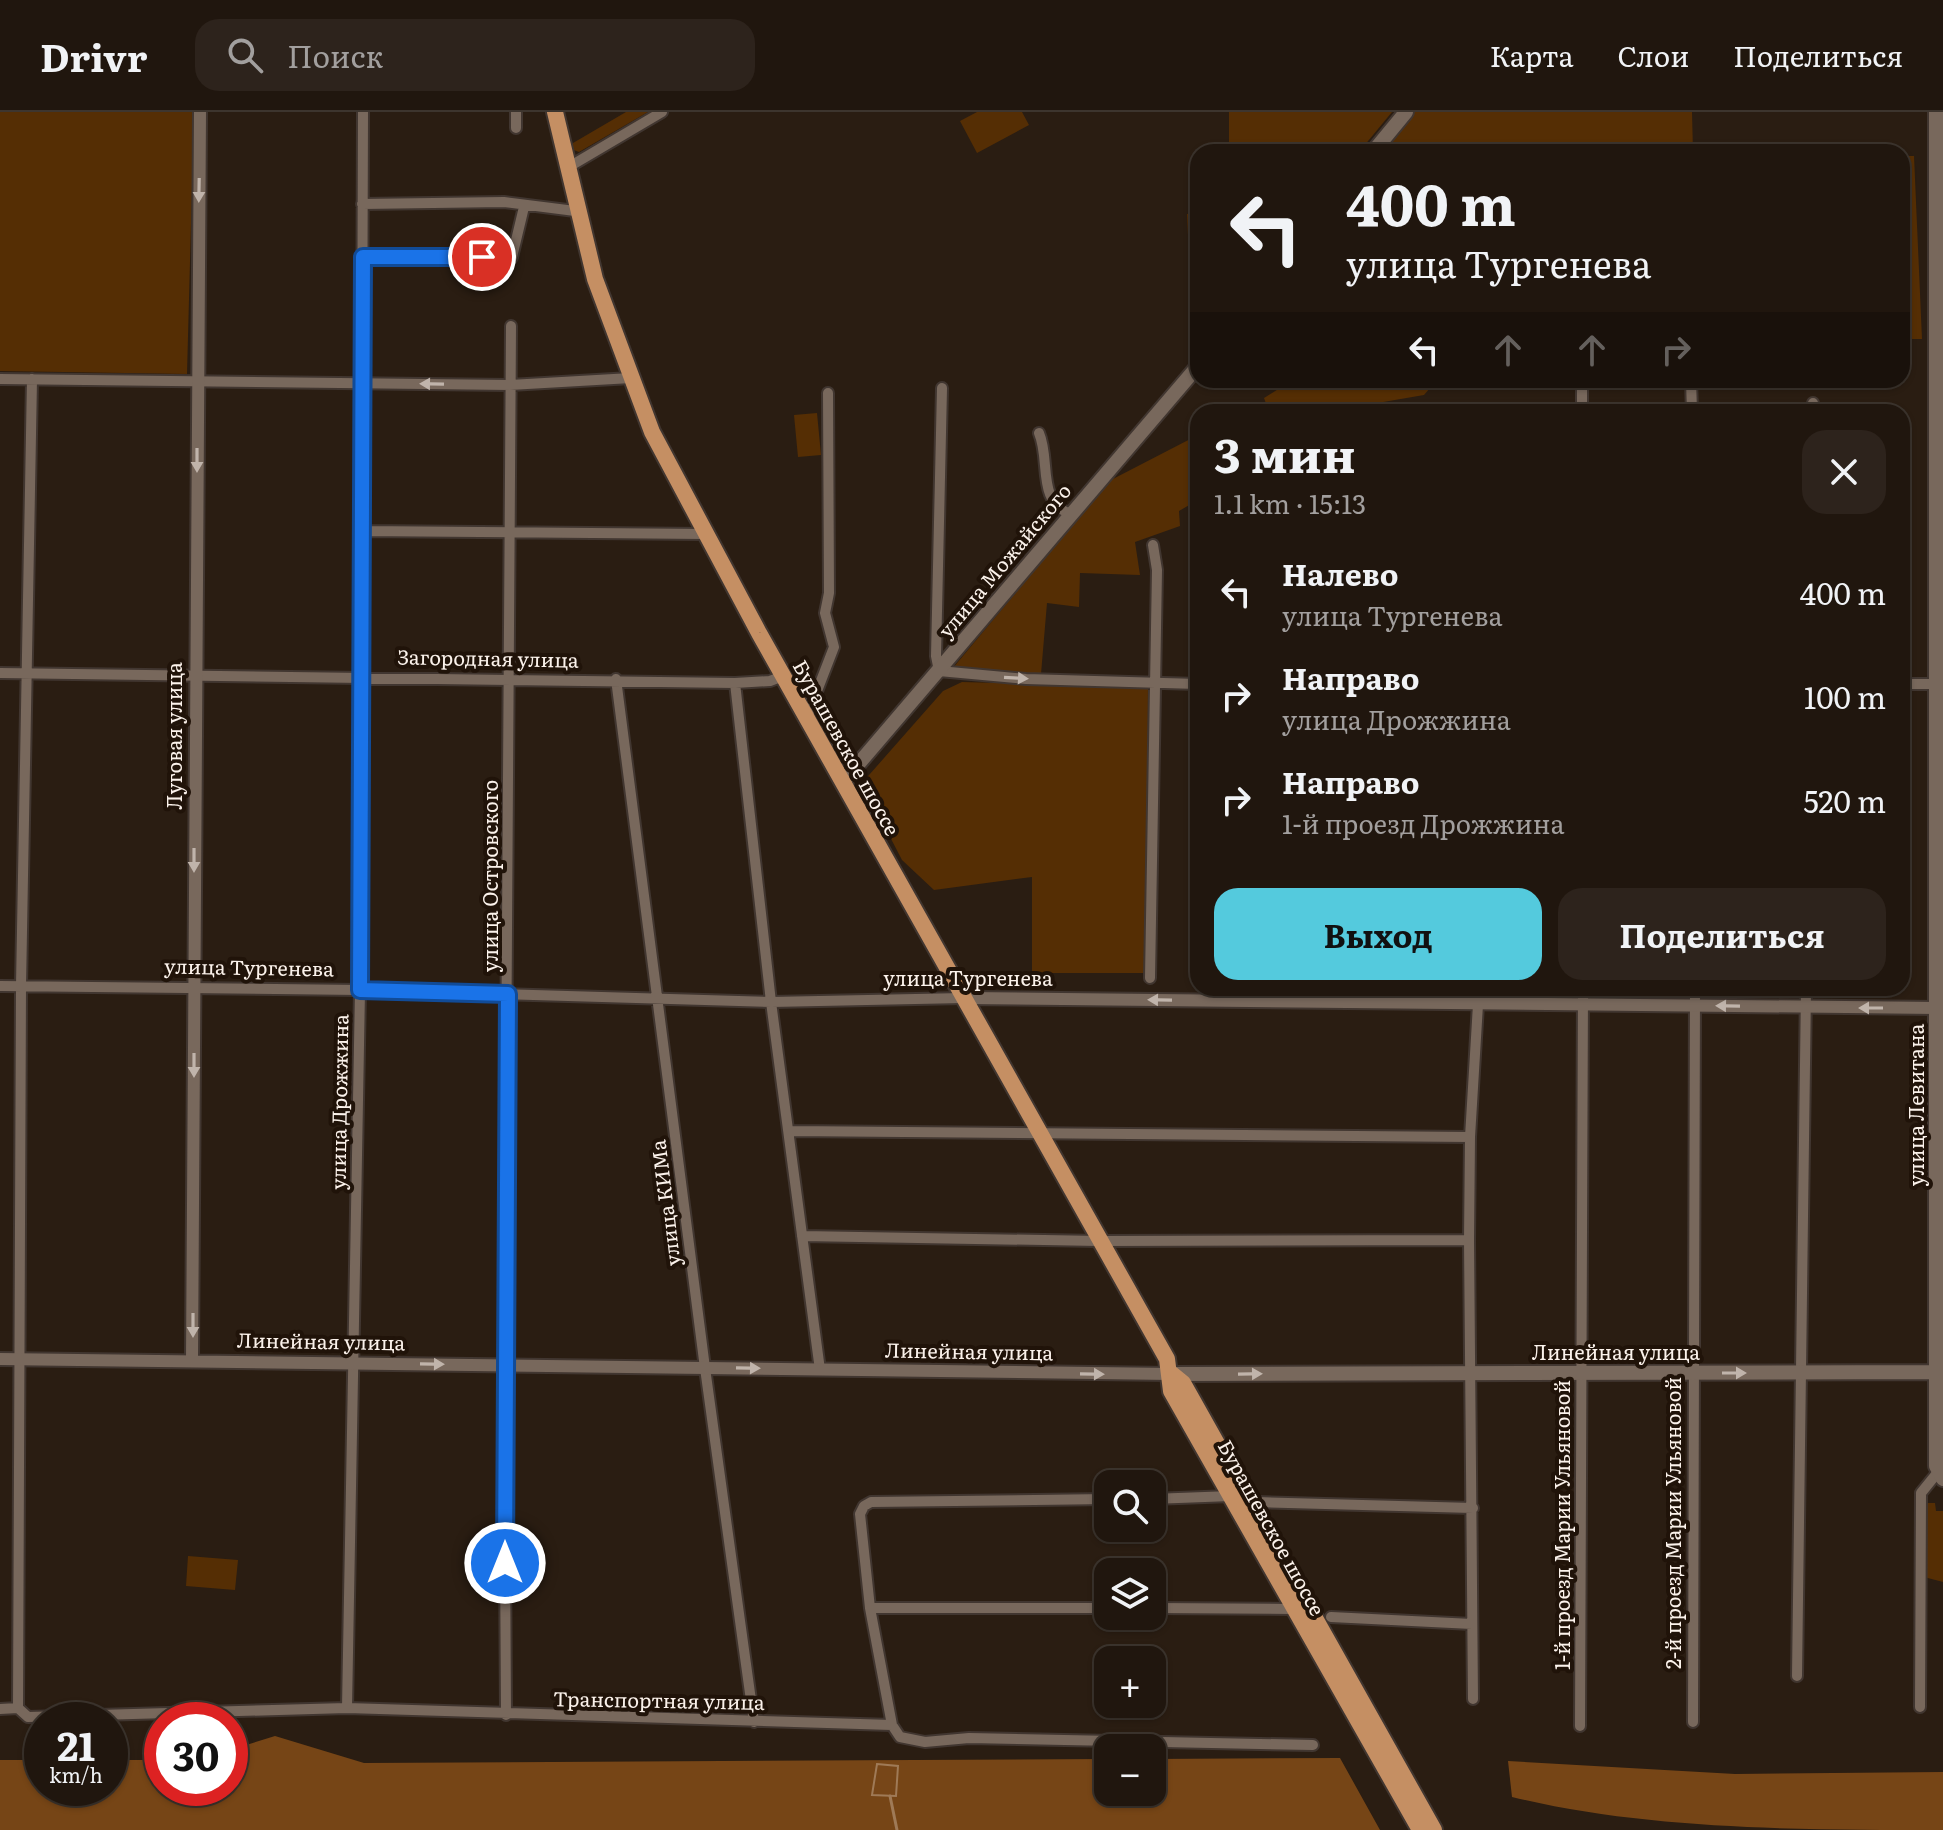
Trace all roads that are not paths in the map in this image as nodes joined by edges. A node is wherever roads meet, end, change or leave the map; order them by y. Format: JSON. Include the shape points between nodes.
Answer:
{"nodes":[{"id":1,"x":200,"y":112,"type":"edge"},
{"id":2,"x":363,"y":112,"type":"edge"},
{"id":3,"x":516,"y":112,"type":"edge"},
{"id":4,"x":555,"y":112,"type":"edge"},
{"id":5,"x":662,"y":112,"type":"edge"},
{"id":6,"x":1406,"y":112,"type":"edge"},
{"id":7,"x":1936,"y":112,"type":"edge"},
{"id":8,"x":516,"y":128,"type":"dead end"},
{"id":9,"x":1380,"y":144,"type":"edge"},
{"id":10,"x":567,"y":168,"type":"junction"},
{"id":11,"x":362,"y":204,"type":"junction"},
{"id":12,"x":524,"y":207,"type":"junction"},
{"id":13,"x":575,"y":211,"type":"junction"},
{"id":14,"x":363,"y":257,"type":"junction"},
{"id":15,"x":1940,"y":288,"type":"edge"},
{"id":16,"x":1940,"y":318,"type":"edge"},
{"id":17,"x":511,"y":326,"type":"dead end"},
{"id":18,"x":1190,"y":375,"type":"edge"},
{"id":19,"x":631,"y":378,"type":"junction"},
{"id":20,"x":0,"y":379,"type":"edge"},
{"id":21,"x":32,"y":379,"type":"junction"},
{"id":22,"x":196,"y":382,"type":"junction"},
{"id":23,"x":362,"y":383,"type":"junction"},
{"id":24,"x":510,"y":385,"type":"junction"},
{"id":25,"x":942,"y":388,"type":"dead end"},
{"id":26,"x":828,"y":393,"type":"dead end"},
{"id":27,"x":1039,"y":433,"type":"dead end"},
{"id":28,"x":1064,"y":511,"type":"junction"},
{"id":29,"x":362,"y":531,"type":"junction"},
{"id":30,"x":512,"y":532,"type":"junction"},
{"id":31,"x":705,"y":534,"type":"junction"},
{"id":32,"x":1153,"y":545,"type":"dead end"},
{"id":33,"x":939,"y":671,"type":"junction"},
{"id":34,"x":0,"y":673,"type":"edge"},
{"id":35,"x":27,"y":674,"type":"junction"},
{"id":36,"x":195,"y":674,"type":"junction"},
{"id":37,"x":362,"y":676,"type":"junction"},
{"id":38,"x":783,"y":676,"type":"junction"},
{"id":39,"x":510,"y":677,"type":"junction"},
{"id":40,"x":616,"y":679,"type":"junction"},
{"id":41,"x":735,"y":683,"type":"junction"},
{"id":42,"x":1153,"y":684,"type":"junction"},
{"id":43,"x":1190,"y":684,"type":"edge"},
{"id":44,"x":1910,"y":684,"type":"edge"},
{"id":45,"x":1937,"y":684,"type":"junction"},
{"id":46,"x":807,"y":717,"type":"junction"},
{"id":47,"x":843,"y":782,"type":"junction"},
{"id":48,"x":1940,"y":924,"type":"edge"},
{"id":49,"x":1150,"y":978,"type":"dead end"},
{"id":50,"x":0,"y":986,"type":"edge"},
{"id":51,"x":21,"y":986,"type":"junction"},
{"id":52,"x":194,"y":987,"type":"junction"},
{"id":53,"x":360,"y":990,"type":"junction"},
{"id":54,"x":508,"y":994,"type":"junction"},
{"id":55,"x":1190,"y":995,"type":"edge"},
{"id":56,"x":1284,"y":996,"type":"edge"},
{"id":57,"x":1366,"y":996,"type":"edge"},
{"id":58,"x":1479,"y":996,"type":"edge"},
{"id":59,"x":1583,"y":996,"type":"edge"},
{"id":60,"x":1695,"y":996,"type":"edge"},
{"id":61,"x":1806,"y":996,"type":"edge"},
{"id":62,"x":964,"y":998,"type":"junction"},
{"id":63,"x":660,"y":999,"type":"junction"},
{"id":64,"x":771,"y":1002,"type":"junction"},
{"id":65,"x":1366,"y":1002,"type":"junction"},
{"id":66,"x":1479,"y":1003,"type":"junction"},
{"id":67,"x":1583,"y":1005,"type":"junction"},
{"id":68,"x":1695,"y":1006,"type":"junction"},
{"id":69,"x":1806,"y":1007,"type":"junction"},
{"id":70,"x":1937,"y":1008,"type":"junction"},
{"id":71,"x":1038,"y":1130,"type":"junction"},
{"id":72,"x":790,"y":1131,"type":"junction"},
{"id":73,"x":1470,"y":1137,"type":"junction"},
{"id":74,"x":802,"y":1236,"type":"junction"},
{"id":75,"x":1469,"y":1240,"type":"junction"},
{"id":76,"x":1099,"y":1241,"type":"junction"},
{"id":77,"x":0,"y":1359,"type":"edge"},
{"id":78,"x":22,"y":1359,"type":"junction"},
{"id":79,"x":192,"y":1360,"type":"junction"},
{"id":80,"x":354,"y":1362,"type":"junction"},
{"id":81,"x":505,"y":1365,"type":"junction"},
{"id":82,"x":705,"y":1368,"type":"junction"},
{"id":83,"x":820,"y":1370,"type":"junction"},
{"id":84,"x":1936,"y":1372,"type":"junction"},
{"id":85,"x":1692,"y":1373,"type":"junction"},
{"id":86,"x":1801,"y":1373,"type":"junction"},
{"id":87,"x":1172,"y":1374,"type":"junction"},
{"id":88,"x":1470,"y":1374,"type":"junction"},
{"id":89,"x":1582,"y":1374,"type":"junction"},
{"id":90,"x":1940,"y":1476,"type":"edge"},
{"id":91,"x":1231,"y":1496,"type":"junction"},
{"id":92,"x":1166,"y":1498,"type":"edge"},
{"id":93,"x":1094,"y":1499,"type":"edge"},
{"id":94,"x":1251,"y":1505,"type":"junction"},
{"id":95,"x":1473,"y":1508,"type":"junction"},
{"id":96,"x":870,"y":1608,"type":"junction"},
{"id":97,"x":1094,"y":1608,"type":"edge"},
{"id":98,"x":1166,"y":1608,"type":"edge"},
{"id":99,"x":1293,"y":1609,"type":"junction"},
{"id":100,"x":1331,"y":1617,"type":"dead end"},
{"id":101,"x":1472,"y":1624,"type":"junction"},
{"id":102,"x":1797,"y":1676,"type":"dead end"},
{"id":103,"x":1350,"y":1696,"type":"junction"},
{"id":104,"x":1473,"y":1699,"type":"dead end"},
{"id":105,"x":1920,"y":1707,"type":"dead end"},
{"id":106,"x":18,"y":1708,"type":"junction"},
{"id":107,"x":347,"y":1708,"type":"junction"},
{"id":108,"x":0,"y":1709,"type":"edge"},
{"id":109,"x":506,"y":1715,"type":"junction"},
{"id":110,"x":754,"y":1722,"type":"junction"},
{"id":111,"x":1693,"y":1722,"type":"dead end"},
{"id":112,"x":892,"y":1725,"type":"junction"},
{"id":113,"x":1580,"y":1726,"type":"dead end"},
{"id":114,"x":1313,"y":1745,"type":"dead end"},
{"id":115,"x":1420,"y":1830,"type":"edge"},
{"id":116,"x":1434,"y":1830,"type":"edge"}],
"edges":[{"from":1,"to":22,"type":"street","name":"Луговая улица","one_way":true},
{"from":2,"to":11,"type":"street","name":"улица Дрожжина"},
{"from":3,"to":8,"type":"street"},
{"from":4,"to":10,"type":"main road","name":"Бурашевское шоссе"},
{"from":5,"to":10,"type":"street"},
{"from":6,"to":9,"type":"main road"},
{"from":7,"to":15,"type":"main road","name":"улица Левитана"},
{"from":10,"to":13,"type":"main road","name":"Бурашевское шоссе"},
{"from":11,"to":12,"type":"street","via":[[504,202]]},
{"from":11,"to":14,"type":"street","name":"улица Дрожжина"},
{"from":12,"to":13,"type":"street"},
{"from":12,"to":14,"type":"street","via":[[512,257]]},
{"from":13,"to":19,"type":"main road","name":"Бурашевское шоссе"},
{"from":14,"to":23,"type":"street","name":"улица Дрожжина"},
{"from":15,"to":16,"type":"main road","name":"улица Левитана"},
{"from":16,"to":45,"type":"main road","name":"улица Левитана"},
{"from":17,"to":24,"type":"street","name":"улица Островского"},
{"from":18,"to":28,"type":"main road","name":"улица Можайского"},
{"from":19,"to":24,"type":"street"},
{"from":19,"to":31,"type":"main road","name":"Бурашевское шоссе","via":[[652,432]]},
{"from":20,"to":21,"type":"street"},
{"from":21,"to":22,"type":"street"},
{"from":21,"to":35,"type":"street"},
{"from":22,"to":23,"type":"street"},
{"from":22,"to":36,"type":"street","name":"Луговая улица","one_way":true},
{"from":24,"to":23,"type":"street","one_way":true},
{"from":23,"to":29,"type":"street","name":"улица Дрожжина"},
{"from":24,"to":30,"type":"street","name":"улица Островского"},
{"from":25,"to":33,"type":"street"},
{"from":26,"to":46,"type":"street","via":[[825,613],[834,647]]},
{"from":27,"to":28,"type":"street","via":[[1048,495]]},
{"from":28,"to":33,"type":"main road","name":"улица Можайского"},
{"from":29,"to":30,"type":"street"},
{"from":29,"to":37,"type":"street","name":"улица Дрожжина"},
{"from":30,"to":31,"type":"street"},
{"from":30,"to":39,"type":"street","name":"улица Островского"},
{"from":31,"to":38,"type":"main road","name":"Бурашевское шоссе"},
{"from":32,"to":42,"type":"street"},
{"from":33,"to":42,"type":"street","one_way":true},
{"from":33,"to":47,"type":"main road","name":"улица Можайского"},
{"from":34,"to":35,"type":"street","name":"Загородная улица"},
{"from":35,"to":36,"type":"street","name":"Загородная улица"},
{"from":35,"to":51,"type":"street"},
{"from":36,"to":37,"type":"street","name":"Загородная улица"},
{"from":36,"to":52,"type":"street","name":"Луговая улица","one_way":true},
{"from":37,"to":39,"type":"street","name":"Загородная улица"},
{"from":37,"to":53,"type":"street","name":"улица Дрожжина"},
{"from":38,"to":41,"type":"street","name":"Загородная улица"},
{"from":38,"to":46,"type":"main road","name":"Бурашевское шоссе"},
{"from":39,"to":40,"type":"street","name":"Загородная улица"},
{"from":39,"to":54,"type":"street","name":"улица Островского"},
{"from":40,"to":41,"type":"street","name":"Загородная улица"},
{"from":40,"to":63,"type":"street","name":"улица КИМа"},
{"from":41,"to":64,"type":"street"},
{"from":42,"to":43,"type":"street"},
{"from":42,"to":49,"type":"street"},
{"from":44,"to":45,"type":"street"},
{"from":45,"to":48,"type":"main road","name":"улица Левитана"},
{"from":46,"to":47,"type":"main road","name":"Бурашевское шоссе"},
{"from":47,"to":62,"type":"main road","name":"Бурашевское шоссе"},
{"from":48,"to":70,"type":"main road","name":"улица Левитана"},
{"from":50,"to":51,"type":"street","name":"улица Тургенева"},
{"from":51,"to":52,"type":"street","name":"улица Тургенева"},
{"from":51,"to":78,"type":"street"},
{"from":52,"to":53,"type":"street","name":"улица Тургенева"},
{"from":52,"to":79,"type":"street","name":"Луговая улица","one_way":true},
{"from":53,"to":54,"type":"street","name":"улица Тургенева"},
{"from":53,"to":80,"type":"street","name":"улица Дрожжина"},
{"from":54,"to":63,"type":"street","name":"улица Тургенева"},
{"from":54,"to":81,"type":"street","name":"улица Островского"},
{"from":55,"to":62,"type":"street","name":"улица Тургенева","one_way":true},
{"from":56,"to":65,"type":"street","name":"улица Тургенева"},
{"from":57,"to":65,"type":"street"},
{"from":58,"to":66,"type":"street"},
{"from":59,"to":67,"type":"street","name":"1-й проезд Марии Ульяновой"},
{"from":60,"to":68,"type":"street","name":"2-й проезд Марии Ульяновой"},
{"from":61,"to":69,"type":"street"},
{"from":62,"to":64,"type":"street","name":"улица Тургенева"},
{"from":62,"to":71,"type":"main road","name":"Бурашевское шоссе"},
{"from":63,"to":64,"type":"street","name":"улица Тургенева"},
{"from":63,"to":82,"type":"street","name":"улица КИМа"},
{"from":64,"to":72,"type":"street"},
{"from":65,"to":66,"type":"street","name":"улица Тургенева"},
{"from":66,"to":67,"type":"street","name":"улица Тургенева"},
{"from":66,"to":73,"type":"street"},
{"from":67,"to":68,"type":"street","name":"улица Тургенева"},
{"from":67,"to":89,"type":"street","name":"1-й проезд Марии Ульяновой"},
{"from":69,"to":68,"type":"street","name":"улица Тургенева","one_way":true},
{"from":68,"to":85,"type":"street","name":"2-й проезд Марии Ульяновой"},
{"from":70,"to":69,"type":"street","name":"улица Тургенева","one_way":true},
{"from":69,"to":86,"type":"street"},
{"from":70,"to":84,"type":"main road","name":"улица Левитана"},
{"from":71,"to":72,"type":"street"},
{"from":71,"to":73,"type":"street"},
{"from":71,"to":76,"type":"main road","name":"Бурашевское шоссе"},
{"from":72,"to":74,"type":"street"},
{"from":73,"to":75,"type":"street"},
{"from":74,"to":76,"type":"street"},
{"from":74,"to":83,"type":"street"},
{"from":75,"to":76,"type":"street"},
{"from":75,"to":88,"type":"street"},
{"from":76,"to":87,"type":"main road","name":"Бурашевское шоссе"},
{"from":77,"to":78,"type":"street","name":"Линейная улица"},
{"from":78,"to":79,"type":"street","name":"Линейная улица"},
{"from":78,"to":106,"type":"street"},
{"from":79,"to":80,"type":"street","name":"Линейная улица"},
{"from":80,"to":81,"type":"street","name":"Линейная улица","one_way":true},
{"from":80,"to":107,"type":"street","name":"улица Дрожжина"},
{"from":81,"to":82,"type":"street","name":"Линейная улица"},
{"from":81,"to":109,"type":"street","name":"улица Островского"},
{"from":82,"to":83,"type":"street","name":"Линейная улица","one_way":true},
{"from":82,"to":110,"type":"street","name":"улица КИМа"},
{"from":83,"to":87,"type":"street","name":"Линейная улица","one_way":true},
{"from":84,"to":86,"type":"main road","name":"Линейная улица"},
{"from":84,"to":90,"type":"main road","name":"улица Левитана"},
{"from":85,"to":86,"type":"main road","name":"Линейная улица","one_way":true},
{"from":85,"to":89,"type":"main road","name":"Линейная улица"},
{"from":85,"to":111,"type":"street","name":"2-й проезд Марии Ульяновой"},
{"from":86,"to":102,"type":"street"},
{"from":87,"to":88,"type":"main road","name":"Линейная улица","one_way":true},
{"from":87,"to":91,"type":"main road","name":"Бурашевское шоссе","via":[[1171,1391]]},
{"from":87,"to":94,"type":"main road","name":"Бурашевское шоссе","via":[[1183,1383]]},
{"from":88,"to":89,"type":"main road","name":"Линейная улица"},
{"from":88,"to":95,"type":"street"},
{"from":89,"to":113,"type":"street","name":"1-й проезд Марии Ульяновой"},
{"from":90,"to":105,"type":"street","name":"улица Левитана","via":[[1921,1493]]},
{"from":91,"to":92,"type":"street"},
{"from":91,"to":99,"type":"main road","name":"Бурашевское шоссе"},
{"from":93,"to":96,"type":"street","via":[[871,1502],[860,1514]]},
{"from":94,"to":95,"type":"street"},
{"from":94,"to":103,"type":"main road","name":"Бурашевское шоссе"},
{"from":95,"to":101,"type":"street"},
{"from":96,"to":97,"type":"street"},
{"from":96,"to":112,"type":"street"},
{"from":98,"to":99,"type":"street"},
{"from":99,"to":103,"type":"main road","name":"Бурашевское шоссе"},
{"from":100,"to":101,"type":"street"},
{"from":101,"to":104,"type":"street"},
{"from":103,"to":115,"type":"main road"},
{"from":103,"to":116,"type":"main road"},
{"from":106,"to":107,"type":"street","name":"Транспортная улица","via":[[28,1717]]},
{"from":106,"to":108,"type":"street","name":"Транспортная улица"},
{"from":107,"to":109,"type":"street","name":"Транспортная улица"},
{"from":109,"to":110,"type":"street","name":"Транспортная улица"},
{"from":110,"to":112,"type":"street","name":"Транспортная улица"},
{"from":112,"to":114,"type":"street","name":"Транспортная улица","via":[[900,1737],[925,1742],[969,1738]]}]}
